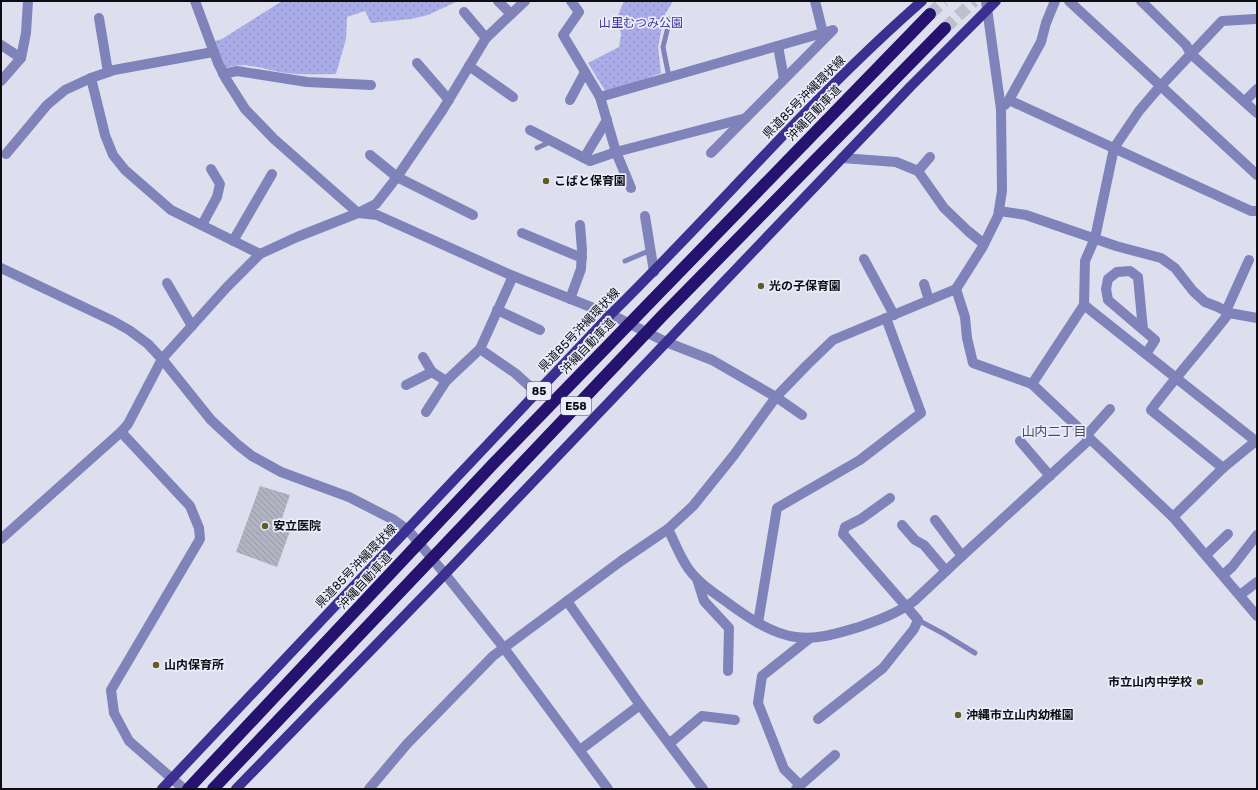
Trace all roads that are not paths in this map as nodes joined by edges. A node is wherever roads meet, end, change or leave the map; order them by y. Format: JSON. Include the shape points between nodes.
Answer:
{"nodes":[{"id":1,"x":28,"y":1,"type":"edge"},
{"id":2,"x":195,"y":1,"type":"edge"},
{"id":3,"x":498,"y":1,"type":"edge"},
{"id":4,"x":525,"y":1,"type":"edge"},
{"id":5,"x":571,"y":1,"type":"edge"},
{"id":6,"x":815,"y":1,"type":"edge"},
{"id":7,"x":922,"y":1,"type":"edge"},
{"id":8,"x":996,"y":1,"type":"edge"},
{"id":9,"x":1055,"y":1,"type":"edge"},
{"id":10,"x":1069,"y":1,"type":"edge"},
{"id":11,"x":1141,"y":1,"type":"edge"},
{"id":12,"x":986,"y":6,"type":"edge"},
{"id":13,"x":464,"y":12,"type":"dead end"},
{"id":14,"x":511,"y":14,"type":"junction"},
{"id":15,"x":930,"y":14,"type":"tunnel mouth"},
{"id":16,"x":98,"y":18,"type":"dead end"},
{"id":17,"x":670,"y":19,"type":"dead end"},
{"id":18,"x":1255,"y":19,"type":"dead end"},
{"id":19,"x":945,"y":28,"type":"tunnel mouth"},
{"id":20,"x":823,"y":33,"type":"junction"},
{"id":21,"x":486,"y":38,"type":"junction"},
{"id":22,"x":1,"y":45,"type":"edge"},
{"id":23,"x":778,"y":46,"type":"junction"},
{"id":24,"x":213,"y":52,"type":"junction"},
{"id":25,"x":1192,"y":54,"type":"junction"},
{"id":26,"x":22,"y":58,"type":"junction"},
{"id":27,"x":417,"y":63,"type":"dead end"},
{"id":28,"x":469,"y":66,"type":"junction"},
{"id":29,"x":108,"y":72,"type":"junction"},
{"id":30,"x":585,"y":72,"type":"junction"},
{"id":31,"x":223,"y":74,"type":"junction"},
{"id":32,"x":669,"y":77,"type":"junction"},
{"id":33,"x":90,"y":78,"type":"junction"},
{"id":34,"x":784,"y":79,"type":"junction"},
{"id":35,"x":1,"y":82,"type":"edge"},
{"id":36,"x":371,"y":85,"type":"dead end"},
{"id":37,"x":1160,"y":86,"type":"junction"},
{"id":38,"x":1257,"y":89,"type":"edge"},
{"id":39,"x":513,"y":97,"type":"dead end"},
{"id":40,"x":600,"y":97,"type":"junction"},
{"id":41,"x":449,"y":100,"type":"junction"},
{"id":42,"x":570,"y":100,"type":"dead end"},
{"id":43,"x":1009,"y":100,"type":"junction"},
{"id":44,"x":1245,"y":101,"type":"junction"},
{"id":45,"x":1001,"y":109,"type":"junction"},
{"id":46,"x":1257,"y":112,"type":"edge"},
{"id":47,"x":746,"y":118,"type":"junction"},
{"id":48,"x":607,"y":120,"type":"junction"},
{"id":49,"x":530,"y":130,"type":"dead end"},
{"id":50,"x":552,"y":142,"type":"junction"},
{"id":51,"x":537,"y":148,"type":"dead end"},
{"id":52,"x":1114,"y":148,"type":"junction"},
{"id":53,"x":616,"y":152,"type":"junction"},
{"id":54,"x":711,"y":153,"type":"dead end"},
{"id":55,"x":3,"y":154,"type":"edge"},
{"id":56,"x":370,"y":155,"type":"dead end"},
{"id":57,"x":930,"y":157,"type":"dead end"},
{"id":58,"x":584,"y":158,"type":"junction"},
{"id":59,"x":842,"y":158,"type":"junction"},
{"id":60,"x":212,"y":168,"type":"dead end"},
{"id":61,"x":918,"y":171,"type":"junction"},
{"id":62,"x":272,"y":174,"type":"dead end"},
{"id":63,"x":1257,"y":175,"type":"edge"},
{"id":64,"x":397,"y":177,"type":"junction"},
{"id":65,"x":631,"y":188,"type":"dead end"},
{"id":66,"x":999,"y":211,"type":"junction"},
{"id":67,"x":1257,"y":211,"type":"edge"},
{"id":68,"x":358,"y":213,"type":"junction"},
{"id":69,"x":473,"y":215,"type":"dead end"},
{"id":70,"x":645,"y":216,"type":"dead end"},
{"id":71,"x":202,"y":225,"type":"junction"},
{"id":72,"x":580,"y":225,"type":"dead end"},
{"id":73,"x":522,"y":233,"type":"dead end"},
{"id":74,"x":1095,"y":238,"type":"junction"},
{"id":75,"x":233,"y":241,"type":"junction"},
{"id":76,"x":984,"y":244,"type":"junction"},
{"id":77,"x":651,"y":250,"type":"junction"},
{"id":78,"x":260,"y":254,"type":"junction"},
{"id":79,"x":582,"y":258,"type":"junction"},
{"id":80,"x":864,"y":259,"type":"dead end"},
{"id":81,"x":1249,"y":260,"type":"dead end"},
{"id":82,"x":625,"y":261,"type":"dead end"},
{"id":83,"x":1,"y":268,"type":"edge"},
{"id":84,"x":654,"y":272,"type":"junction"},
{"id":85,"x":513,"y":276,"type":"junction"},
{"id":86,"x":167,"y":283,"type":"dead end"},
{"id":87,"x":924,"y":284,"type":"dead end"},
{"id":88,"x":956,"y":289,"type":"junction"},
{"id":89,"x":570,"y":299,"type":"junction"},
{"id":90,"x":929,"y":300,"type":"junction"},
{"id":91,"x":1084,"y":305,"type":"junction"},
{"id":92,"x":498,"y":310,"type":"junction"},
{"id":93,"x":1228,"y":312,"type":"junction"},
{"id":94,"x":613,"y":316,"type":"junction"},
{"id":95,"x":890,"y":317,"type":"junction"},
{"id":96,"x":1257,"y":318,"type":"edge"},
{"id":97,"x":192,"y":326,"type":"junction"},
{"id":98,"x":540,"y":330,"type":"dead end"},
{"id":99,"x":1144,"y":330,"type":"junction"},
{"id":100,"x":666,"y":342,"type":"junction"},
{"id":101,"x":480,"y":349,"type":"junction"},
{"id":102,"x":1146,"y":354,"type":"junction"},
{"id":103,"x":423,"y":358,"type":"dead end"},
{"id":104,"x":162,"y":359,"type":"junction"},
{"id":105,"x":432,"y":372,"type":"junction"},
{"id":106,"x":1175,"y":378,"type":"junction"},
{"id":107,"x":446,"y":381,"type":"junction"},
{"id":108,"x":1032,"y":384,"type":"junction"},
{"id":109,"x":406,"y":385,"type":"dead end"},
{"id":110,"x":537,"y":393,"type":"junction"},
{"id":111,"x":776,"y":397,"type":"junction"},
{"id":112,"x":1110,"y":409,"type":"dead end"},
{"id":113,"x":426,"y":412,"type":"dead end"},
{"id":114,"x":802,"y":415,"type":"dead end"},
{"id":115,"x":121,"y":432,"type":"junction"},
{"id":116,"x":1088,"y":437,"type":"junction"},
{"id":117,"x":1020,"y":441,"type":"dead end"},
{"id":118,"x":1256,"y":441,"type":"edge"},
{"id":119,"x":1223,"y":468,"type":"junction"},
{"id":120,"x":1050,"y":476,"type":"junction"},
{"id":121,"x":890,"y":498,"type":"dead end"},
{"id":122,"x":1173,"y":517,"type":"junction"},
{"id":123,"x":936,"y":520,"type":"dead end"},
{"id":124,"x":902,"y":525,"type":"dead end"},
{"id":125,"x":408,"y":530,"type":"junction"},
{"id":126,"x":668,"y":530,"type":"junction"},
{"id":127,"x":1228,"y":534,"type":"dead end"},
{"id":128,"x":1257,"y":535,"type":"edge"},
{"id":129,"x":1,"y":539,"type":"edge"},
{"id":130,"x":1206,"y":555,"type":"junction"},
{"id":131,"x":962,"y":556,"type":"junction"},
{"id":132,"x":946,"y":571,"type":"junction"},
{"id":133,"x":445,"y":574,"type":"junction"},
{"id":134,"x":1223,"y":575,"type":"junction"},
{"id":135,"x":697,"y":579,"type":"junction"},
{"id":136,"x":1257,"y":582,"type":"edge"},
{"id":137,"x":1240,"y":595,"type":"junction"},
{"id":138,"x":567,"y":601,"type":"junction"},
{"id":139,"x":906,"y":607,"type":"junction"},
{"id":140,"x":1257,"y":616,"type":"edge"},
{"id":141,"x":918,"y":620,"type":"junction"},
{"id":142,"x":758,"y":623,"type":"junction"},
{"id":143,"x":810,"y":638,"type":"junction"},
{"id":144,"x":504,"y":648,"type":"junction"},
{"id":145,"x":975,"y":653,"type":"dead end"},
{"id":146,"x":728,"y":671,"type":"dead end"},
{"id":147,"x":640,"y":705,"type":"junction"},
{"id":148,"x":818,"y":718,"type":"dead end"},
{"id":149,"x":735,"y":720,"type":"dead end"},
{"id":150,"x":670,"y":743,"type":"junction"},
{"id":151,"x":580,"y":750,"type":"junction"},
{"id":152,"x":834,"y":756,"type":"dead end"},
{"id":153,"x":172,"y":778,"type":"junction"},
{"id":154,"x":798,"y":787,"type":"edge"},
{"id":155,"x":162,"y":789,"type":"edge"},
{"id":156,"x":184,"y":789,"type":"edge"},
{"id":157,"x":188,"y":789,"type":"edge"},
{"id":158,"x":213,"y":789,"type":"edge"},
{"id":159,"x":236,"y":789,"type":"edge"},
{"id":160,"x":369,"y":789,"type":"edge"},
{"id":161,"x":608,"y":789,"type":"edge"},
{"id":162,"x":703,"y":789,"type":"edge"}],
"edges":[{"from":1,"to":26,"type":"street"},
{"from":2,"to":24,"type":"street"},
{"from":3,"to":14,"type":"street"},
{"from":4,"to":14,"type":"street"},
{"from":5,"to":30,"type":"street","via":[[579,12],[563,35]]},
{"from":6,"to":20,"type":"street"},
{"from":7,"to":84,"type":"main road","name":"県道85号沖縄環状線","number":"85","via":[[838,80]]},
{"from":8,"to":12,"type":"main road"},
{"from":9,"to":43,"type":"street","via":[[1041,42]]},
{"from":10,"to":37,"type":"street"},
{"from":11,"to":25,"type":"street"},
{"from":12,"to":45,"type":"street"},
{"from":12,"to":59,"type":"main road"},
{"from":13,"to":21,"type":"street"},
{"from":14,"to":21,"type":"street"},
{"from":15,"to":157,"type":"highway","name":"沖縄自動車道","number":"E58","via":[[493,464]]},
{"from":16,"to":29,"type":"street"},
{"from":17,"to":32,"type":"lane","via":[[663,47]]},
{"from":18,"to":25,"type":"street","via":[[1222,21]]},
{"from":19,"to":158,"type":"highway","number":"E58","via":[[664,314]]},
{"from":20,"to":23,"type":"street"},
{"from":20,"to":34,"type":"street","via":[[833,30]]},
{"from":21,"to":28,"type":"street"},
{"from":22,"to":26,"type":"street"},
{"from":23,"to":32,"type":"street"},
{"from":23,"to":34,"type":"street"},
{"from":24,"to":29,"type":"street"},
{"from":24,"to":31,"type":"street"},
{"from":25,"to":37,"type":"street"},
{"from":25,"to":44,"type":"street"},
{"from":26,"to":35,"type":"street"},
{"from":27,"to":41,"type":"street"},
{"from":28,"to":39,"type":"street"},
{"from":28,"to":41,"type":"street"},
{"from":29,"to":33,"type":"street"},
{"from":30,"to":40,"type":"street"},
{"from":30,"to":42,"type":"street"},
{"from":31,"to":36,"type":"street","via":[[237,71],[307,82]]},
{"from":31,"to":68,"type":"street","via":[[245,109],[274,139]]},
{"from":32,"to":40,"type":"street"},
{"from":33,"to":55,"type":"street","via":[[65,90]]},
{"from":33,"to":71,"type":"street","via":[[113,155],[125,170],[171,210]]},
{"from":34,"to":47,"type":"street"},
{"from":37,"to":52,"type":"street"},
{"from":37,"to":63,"type":"street"},
{"from":38,"to":44,"type":"street"},
{"from":40,"to":48,"type":"street"},
{"from":41,"to":64,"type":"street"},
{"from":43,"to":45,"type":"street"},
{"from":43,"to":52,"type":"street"},
{"from":44,"to":46,"type":"street"},
{"from":45,"to":66,"type":"street","via":[[1002,191]]},
{"from":47,"to":53,"type":"street"},
{"from":47,"to":54,"type":"street"},
{"from":48,"to":53,"type":"street"},
{"from":48,"to":58,"type":"street"},
{"from":49,"to":50,"type":"street"},
{"from":50,"to":51,"type":"lane"},
{"from":50,"to":58,"type":"street"},
{"from":52,"to":67,"type":"street","via":[[1251,211]]},
{"from":52,"to":74,"type":"street"},
{"from":53,"to":58,"type":"street","via":[[590,161]]},
{"from":53,"to":65,"type":"street"},
{"from":56,"to":64,"type":"street"},
{"from":57,"to":61,"type":"street"},
{"from":59,"to":61,"type":"street","via":[[896,162]]},
{"from":59,"to":100,"type":"main road"},
{"from":60,"to":71,"type":"street","via":[[220,184],[217,197]]},
{"from":61,"to":76,"type":"street","via":[[944,208]]},
{"from":62,"to":75,"type":"street"},
{"from":64,"to":68,"type":"street","via":[[376,204]]},
{"from":64,"to":69,"type":"street"},
{"from":66,"to":74,"type":"street","via":[[1026,215]]},
{"from":66,"to":76,"type":"street"},
{"from":68,"to":78,"type":"street"},
{"from":68,"to":85,"type":"street","via":[[377,215]]},
{"from":70,"to":77,"type":"street"},
{"from":71,"to":75,"type":"street"},
{"from":72,"to":79,"type":"street"},
{"from":73,"to":79,"type":"street"},
{"from":74,"to":91,"type":"street","via":[[1086,261]]},
{"from":74,"to":93,"type":"street","via":[[1161,258],[1175,268],[1205,302]]},
{"from":75,"to":78,"type":"street"},
{"from":76,"to":88,"type":"street"},
{"from":77,"to":82,"type":"lane"},
{"from":77,"to":84,"type":"street"},
{"from":78,"to":97,"type":"street"},
{"from":79,"to":89,"type":"street","via":[[581,269]]},
{"from":80,"to":95,"type":"street"},
{"from":81,"to":93,"type":"street"},
{"from":83,"to":104,"type":"street","via":[[129,330],[148,344]]},
{"from":84,"to":94,"type":"main road","name":"県道85号沖縄環状線","number":"85"},
{"from":85,"to":89,"type":"street"},
{"from":85,"to":92,"type":"street"},
{"from":86,"to":97,"type":"street"},
{"from":87,"to":90,"type":"street"},
{"from":88,"to":90,"type":"street"},
{"from":88,"to":108,"type":"street","via":[[965,317],[973,363]]},
{"from":89,"to":94,"type":"street"},
{"from":90,"to":95,"type":"street"},
{"from":91,"to":102,"type":"street"},
{"from":91,"to":108,"type":"street"},
{"from":92,"to":98,"type":"street"},
{"from":92,"to":101,"type":"street"},
{"from":93,"to":96,"type":"street"},
{"from":93,"to":106,"type":"street"},
{"from":94,"to":100,"type":"street"},
{"from":94,"to":110,"type":"main road","name":"県道85号沖縄環状線","number":"85"},
{"from":95,"to":111,"type":"street","via":[[833,340]]},
{"from":95,"to":142,"type":"street","via":[[921,413],[860,460],[777,508]]},
{"from":97,"to":104,"type":"street"},
{"from":99,"to":99,"type":"street","via":[[1108,300],[1108,279],[1117,272],[1130,270],[1138,277]]},
{"from":99,"to":102,"type":"street","via":[[1155,340]]},
{"from":100,"to":111,"type":"street","via":[[712,360]]},
{"from":100,"to":133,"type":"main road"},
{"from":101,"to":107,"type":"street"},
{"from":101,"to":110,"type":"street","via":[[515,372]]},
{"from":102,"to":106,"type":"street"},
{"from":103,"to":105,"type":"street"},
{"from":104,"to":115,"type":"street","via":[[128,424]]},
{"from":104,"to":125,"type":"street","via":[[211,420],[252,456],[281,472],[349,497]]},
{"from":105,"to":107,"type":"street"},
{"from":105,"to":109,"type":"street"},
{"from":106,"to":118,"type":"street"},
{"from":106,"to":119,"type":"street","via":[[1152,410]]},
{"from":107,"to":113,"type":"street"},
{"from":108,"to":116,"type":"street"},
{"from":110,"to":125,"type":"main road","name":"県道85号沖縄環状線","number":"85"},
{"from":111,"to":114,"type":"street"},
{"from":111,"to":126,"type":"street","via":[[694,506]]},
{"from":112,"to":116,"type":"street"},
{"from":115,"to":129,"type":"street"},
{"from":115,"to":153,"type":"street","via":[[190,506],[199,528],[200,539],[111,690],[114,713],[129,741]]},
{"from":116,"to":120,"type":"street"},
{"from":116,"to":122,"type":"street"},
{"from":117,"to":120,"type":"street"},
{"from":118,"to":119,"type":"street"},
{"from":119,"to":122,"type":"street"},
{"from":120,"to":131,"type":"street"},
{"from":121,"to":139,"type":"street","via":[[846,528],[843,534]]},
{"from":122,"to":130,"type":"street"},
{"from":123,"to":131,"type":"street"},
{"from":124,"to":132,"type":"street","via":[[914,540],[924,545]]},
{"from":125,"to":133,"type":"street"},
{"from":125,"to":153,"type":"main road","name":"県道85号沖縄環状線","number":"85"},
{"from":126,"to":135,"type":"street","via":[[686,565]]},
{"from":126,"to":138,"type":"street"},
{"from":127,"to":130,"type":"street"},
{"from":128,"to":134,"type":"street","via":[[1232,568]]},
{"from":130,"to":134,"type":"street"},
{"from":131,"to":132,"type":"street"},
{"from":132,"to":139,"type":"street"},
{"from":133,"to":144,"type":"street"},
{"from":133,"to":159,"type":"main road"},
{"from":134,"to":137,"type":"street"},
{"from":135,"to":142,"type":"street","via":[[741,614]]},
{"from":135,"to":146,"type":"street","via":[[704,601],[730,628]]},
{"from":136,"to":137,"type":"street"},
{"from":137,"to":140,"type":"street"},
{"from":138,"to":144,"type":"street"},
{"from":138,"to":147,"type":"street"},
{"from":139,"to":141,"type":"street"},
{"from":139,"to":143,"type":"street","via":[[867,624]]},
{"from":141,"to":145,"type":"lane"},
{"from":141,"to":148,"type":"street","via":[[914,629],[883,668]]},
{"from":142,"to":143,"type":"street","via":[[780,633]]},
{"from":143,"to":154,"type":"street","via":[[762,676],[758,703],[784,769]]},
{"from":144,"to":151,"type":"street"},
{"from":144,"to":160,"type":"street","via":[[493,656],[407,744]]},
{"from":147,"to":150,"type":"street"},
{"from":147,"to":151,"type":"street"},
{"from":149,"to":150,"type":"street","via":[[702,716]]},
{"from":150,"to":162,"type":"street"},
{"from":151,"to":161,"type":"street"},
{"from":152,"to":154,"type":"street"},
{"from":153,"to":155,"type":"main road","name":"県道85号沖縄環状線","number":"85"},
{"from":153,"to":156,"type":"street"}]}
